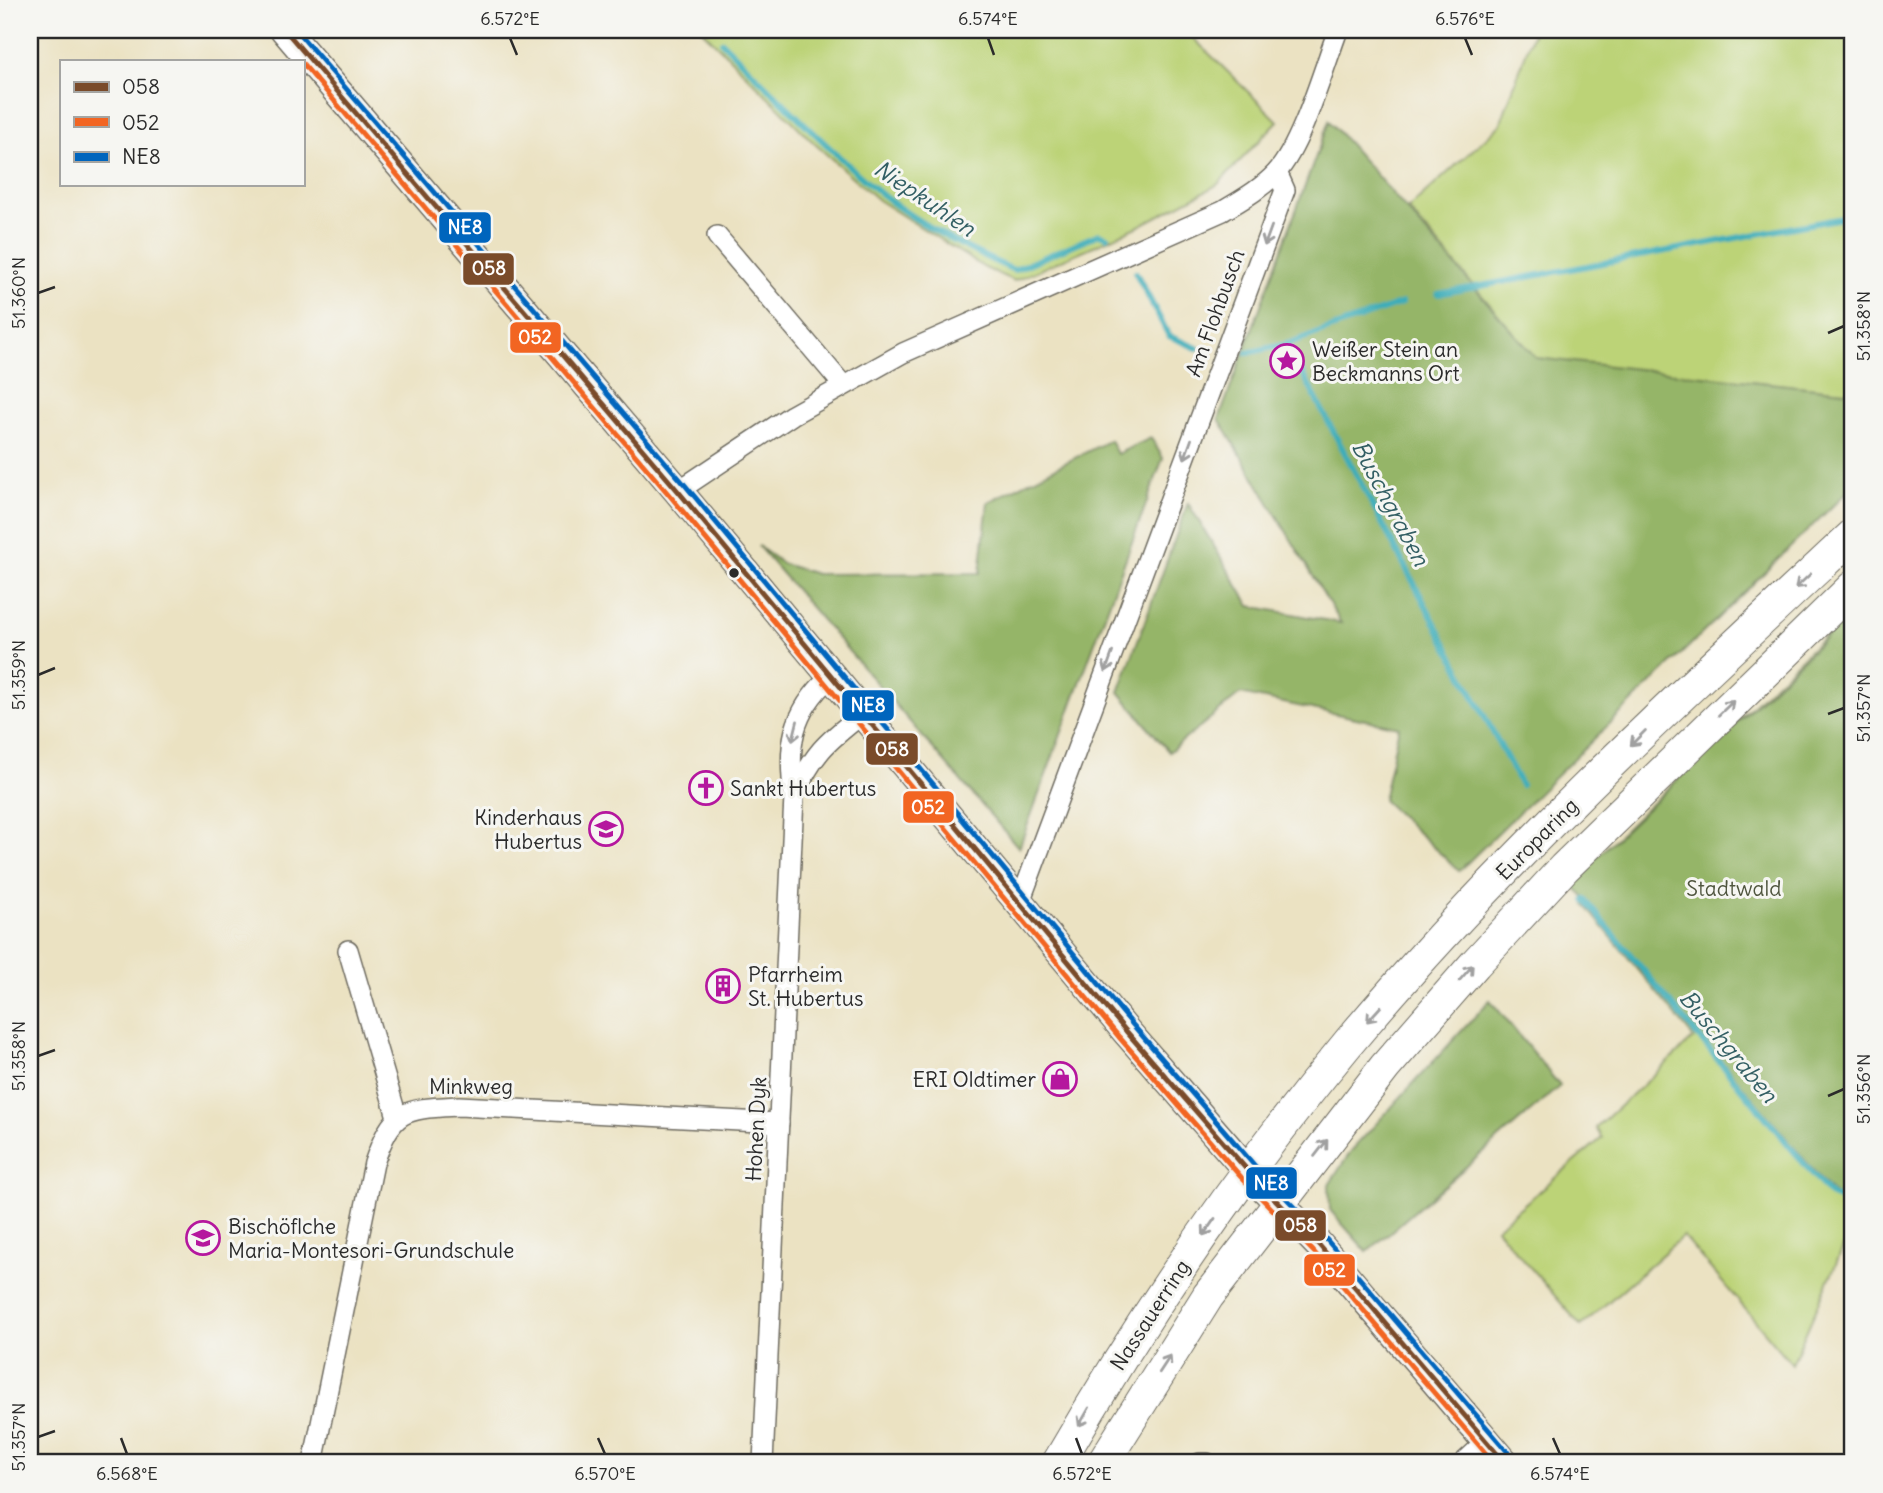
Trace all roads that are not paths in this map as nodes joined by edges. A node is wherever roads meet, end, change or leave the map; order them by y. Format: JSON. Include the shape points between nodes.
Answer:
{"nodes":[{"id":1,"x":285,"y":30,"type":"edge"},
{"id":2,"x":1338,"y":30,"type":"edge"},
{"id":3,"x":1277,"y":172,"type":"junction"},
{"id":4,"x":718,"y":236,"type":"dead end"},
{"id":5,"x":843,"y":385,"type":"junction"},
{"id":6,"x":678,"y":491,"type":"junction"},
{"id":7,"x":1853,"y":535,"type":"edge"},
{"id":8,"x":1853,"y":587,"type":"edge"},
{"id":9,"x":830,"y":677,"type":"junction"},
{"id":10,"x":861,"y":715,"type":"junction"},
{"id":11,"x":793,"y":797,"type":"junction"},
{"id":12,"x":1020,"y":902,"type":"junction"},
{"id":13,"x":348,"y":950,"type":"dead end"},
{"id":14,"x":397,"y":1117,"type":"junction"},
{"id":15,"x":779,"y":1123,"type":"junction"},
{"id":16,"x":1248,"y":1171,"type":"junction"},
{"id":17,"x":1280,"y":1203,"type":"junction"},
{"id":18,"x":1487,"y":1441,"type":"junction"},
{"id":19,"x":313,"y":1463,"type":"edge"},
{"id":20,"x":763,"y":1463,"type":"edge"},
{"id":21,"x":1058,"y":1463,"type":"edge"},
{"id":22,"x":1103,"y":1463,"type":"edge"},
{"id":23,"x":1200,"y":1463,"type":"edge"},
{"id":24,"x":1207,"y":1463,"type":"edge"},
{"id":25,"x":1463,"y":1463,"type":"edge"},
{"id":26,"x":1505,"y":1463,"type":"edge"}],
"edges":[{"from":1,"to":6,"type":"main road"},
{"from":2,"to":3,"type":"street","via":[[1303,125]]},
{"from":3,"to":5,"type":"street","via":[[1223,211],[941,336]]},
{"from":3,"to":12,"type":"street","name":"Am Flohbusch","one_way":true,"via":[[1285,190]]},
{"from":4,"to":5,"type":"street"},
{"from":5,"to":6,"type":"street"},
{"from":6,"to":9,"type":"main road"},
{"from":7,"to":16,"type":"main road","name":"Europaring","one_way":true,"via":[[1681,696],[1486,891],[1349,1042]]},
{"from":17,"to":8,"type":"main road","name":"Europaring","one_way":true,"via":[[1385,1067],[1483,954],[1699,734]]},
{"from":9,"to":10,"type":"main road"},
{"from":9,"to":11,"type":"street","name":"Hohen Dyk","one_way":true,"via":[[799,713],[791,745]]},
{"from":10,"to":11,"type":"street","name":"Hohen Dyk","via":[[822,746]]},
{"from":10,"to":12,"type":"main road"},
{"from":11,"to":15,"type":"street","name":"Hohen Dyk"},
{"from":12,"to":16,"type":"main road"},
{"from":13,"to":14,"type":"street"},
{"from":14,"to":15,"type":"street","name":"Minkweg","via":[[418,1109],[459,1106]]},
{"from":14,"to":19,"type":"street","via":[[385,1132],[374,1163]]},
{"from":15,"to":20,"type":"street","name":"Hohen Dyk"},
{"from":16,"to":17,"type":"main road"},
{"from":16,"to":21,"type":"main road","name":"Nassauerring","one_way":true,"via":[[1179,1269]]},
{"from":17,"to":18,"type":"main road"},
{"from":22,"to":17,"type":"main road","name":"Nassauerring","one_way":true,"via":[[1208,1296]]},
{"from":18,"to":25,"type":"street"},
{"from":18,"to":26,"type":"main road"},
{"from":23,"to":24,"type":"street"}]}
